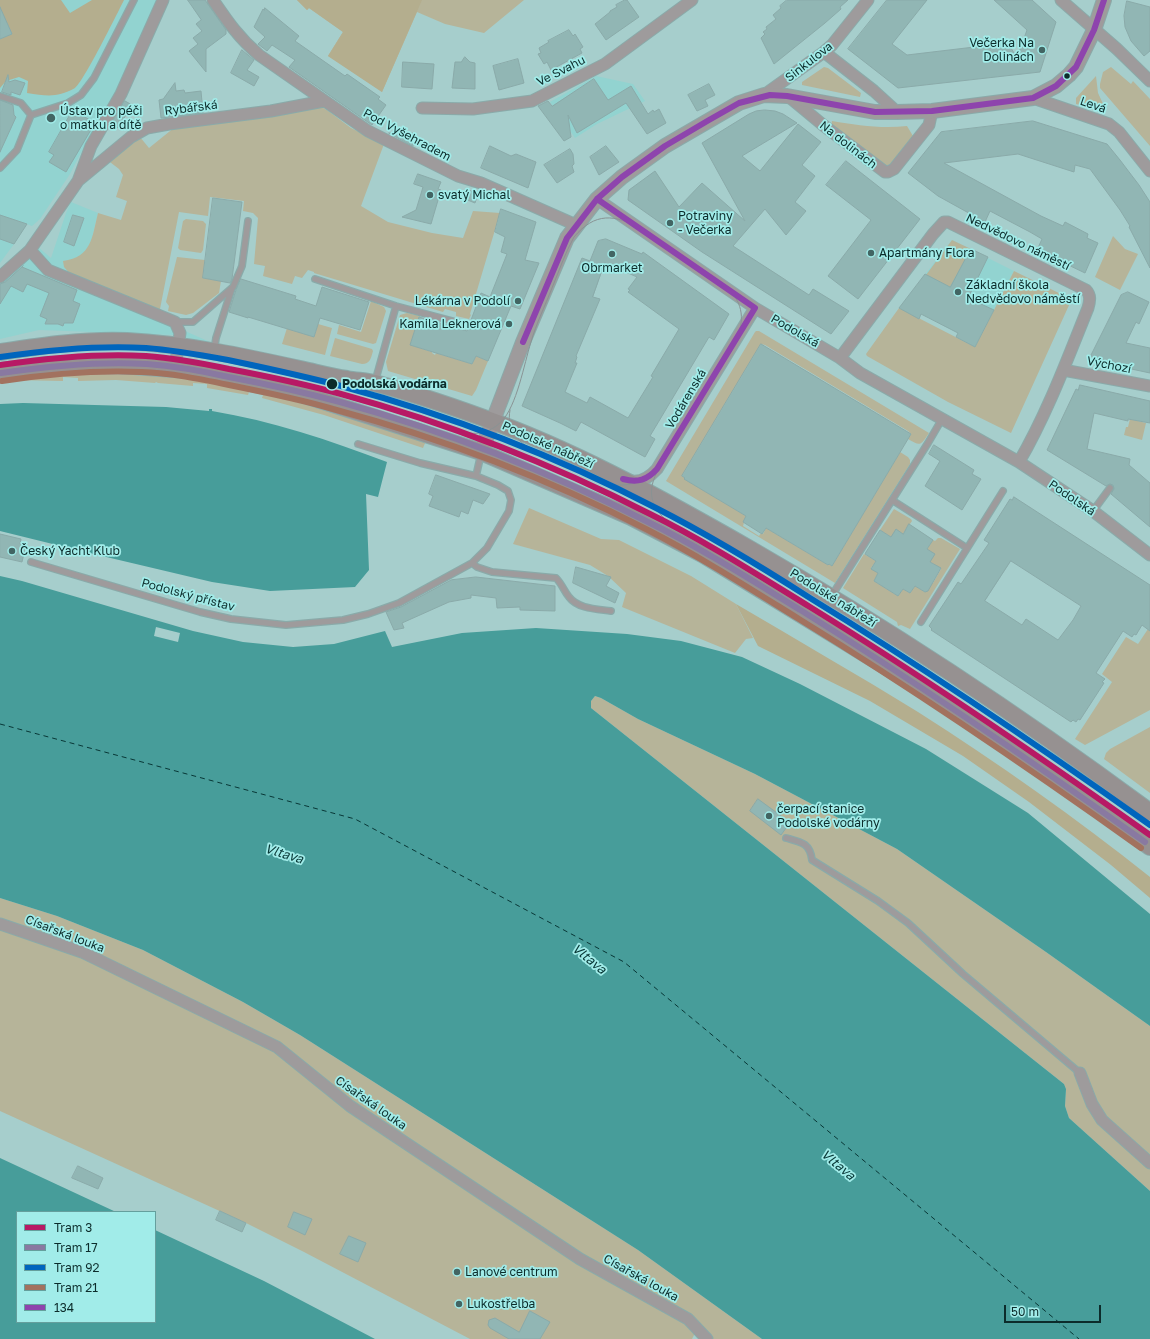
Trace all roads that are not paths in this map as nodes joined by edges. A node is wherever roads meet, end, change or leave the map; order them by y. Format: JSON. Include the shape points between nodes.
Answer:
{"nodes":[{"id":1,"x":134,"y":0,"type":"edge"},
{"id":2,"x":163,"y":0,"type":"edge"},
{"id":3,"x":213,"y":0,"type":"edge"},
{"id":4,"x":692,"y":0,"type":"edge"},
{"id":5,"x":868,"y":0,"type":"edge"},
{"id":6,"x":1061,"y":0,"type":"edge"},
{"id":7,"x":1104,"y":0,"type":"edge"},
{"id":8,"x":1094,"y":30,"type":"junction"},
{"id":9,"x":824,"y":52,"type":"junction"},
{"id":10,"x":1150,"y":81,"type":"edge"},
{"id":11,"x":764,"y":95,"type":"junction"},
{"id":12,"x":0,"y":96,"type":"edge"},
{"id":13,"x":787,"y":96,"type":"junction"},
{"id":14,"x":1033,"y":98,"type":"junction"},
{"id":15,"x":324,"y":101,"type":"junction"},
{"id":16,"x":422,"y":108,"type":"dead end"},
{"id":17,"x":932,"y":110,"type":"junction"},
{"id":18,"x":897,"y":112,"type":"junction"},
{"id":19,"x":31,"y":114,"type":"junction"},
{"id":20,"x":0,"y":168,"type":"edge"},
{"id":21,"x":1150,"y":171,"type":"edge"},
{"id":22,"x":78,"y":181,"type":"junction"},
{"id":23,"x":597,"y":199,"type":"junction"},
{"id":24,"x":248,"y":221,"type":"dead end"},
{"id":25,"x":576,"y":225,"type":"junction"},
{"id":26,"x":30,"y":250,"type":"junction"},
{"id":27,"x":0,"y":277,"type":"edge"},
{"id":28,"x":315,"y":279,"type":"dead end"},
{"id":29,"x":233,"y":287,"type":"junction"},
{"id":30,"x":396,"y":306,"type":"junction"},
{"id":31,"x":755,"y":308,"type":"junction"},
{"id":32,"x":175,"y":322,"type":"junction"},
{"id":33,"x":460,"y":322,"type":"dead end"},
{"id":34,"x":178,"y":346,"type":"junction"},
{"id":35,"x":214,"y":351,"type":"junction"},
{"id":36,"x":0,"y":352,"type":"edge"},
{"id":37,"x":840,"y":358,"type":"junction"},
{"id":38,"x":175,"y":368,"type":"junction"},
{"id":39,"x":1063,"y":370,"type":"junction"},
{"id":40,"x":0,"y":371,"type":"edge"},
{"id":41,"x":375,"y":383,"type":"junction"},
{"id":42,"x":1150,"y":386,"type":"edge"},
{"id":43,"x":942,"y":419,"type":"junction"},
{"id":44,"x":493,"y":421,"type":"junction"},
{"id":45,"x":358,"y":444,"type":"dead end"},
{"id":46,"x":482,"y":452,"type":"junction"},
{"id":47,"x":1019,"y":462,"type":"junction"},
{"id":48,"x":476,"y":476,"type":"junction"},
{"id":49,"x":623,"y":479,"type":"junction"},
{"id":50,"x":1110,"y":488,"type":"dead end"},
{"id":51,"x":1003,"y":491,"type":"dead end"},
{"id":52,"x":892,"y":500,"type":"junction"},
{"id":53,"x":1093,"y":511,"type":"junction"},
{"id":54,"x":967,"y":548,"type":"junction"},
{"id":55,"x":1150,"y":555,"type":"edge"},
{"id":56,"x":31,"y":562,"type":"dead end"},
{"id":57,"x":472,"y":563,"type":"junction"},
{"id":58,"x":836,"y":589,"type":"dead end"},
{"id":59,"x":611,"y":611,"type":"dead end"},
{"id":60,"x":921,"y":622,"type":"dead end"},
{"id":61,"x":1150,"y":812,"type":"edge"},
{"id":62,"x":786,"y":838,"type":"dead end"},
{"id":63,"x":1150,"y":847,"type":"edge"},
{"id":64,"x":0,"y":924,"type":"edge"},
{"id":65,"x":1080,"y":1073,"type":"joint"},
{"id":66,"x":1150,"y":1163,"type":"edge"},
{"id":67,"x":707,"y":1339,"type":"edge"}],
"edges":[{"from":1,"to":19,"type":"lane","via":[[94,78],[81,95],[68,103]]},
{"from":2,"to":22,"type":"street","via":[[121,94],[91,146]]},
{"from":3,"to":15,"type":"street","name":"Pod Vyšehradem","via":[[246,45]]},
{"from":4,"to":16,"type":"street","name":"Ve Svahu","via":[[605,64],[532,101],[472,109]]},
{"from":5,"to":9,"type":"street","name":"Sinkulova"},
{"from":6,"to":8,"type":"street"},
{"from":7,"to":8,"type":"street","name":"Na dolinách"},
{"from":8,"to":10,"type":"street"},
{"from":8,"to":14,"type":"street","name":"Na dolinách","via":[[1073,72],[1056,86]]},
{"from":9,"to":11,"type":"street","name":"Sinkulova"},
{"from":9,"to":18,"type":"street"},
{"from":11,"to":13,"type":"street","name":"Na dolinách"},
{"from":11,"to":23,"type":"street","name":"Sinkulova","via":[[739,103],[665,146]]},
{"from":12,"to":19,"type":"lane","via":[[21,102]]},
{"from":13,"to":17,"type":"street","name":"Na dolinách","via":[[885,172],[894,169],[929,125]]},
{"from":13,"to":18,"type":"street","name":"Na dolinách","via":[[875,112]]},
{"from":14,"to":17,"type":"street","name":"Na dolinách"},
{"from":14,"to":21,"type":"street","name":"Levá","via":[[1109,124],[1119,132]]},
{"from":15,"to":22,"type":"street","name":"Rybářská","via":[[147,128],[131,137]]},
{"from":15,"to":25,"type":"street","name":"Pod Vyšehradem","via":[[368,131],[458,176],[481,183]]},
{"from":17,"to":18,"type":"street","name":"Na dolinách"},
{"from":19,"to":20,"type":"lane","via":[[17,150]]},
{"from":22,"to":26,"type":"street"},
{"from":23,"to":25,"type":"street"},
{"from":23,"to":31,"type":"street","name":"Podolská"},
{"from":24,"to":29,"type":"lane","via":[[242,266]]},
{"from":25,"to":44,"type":"street","via":[[526,335]]},
{"from":26,"to":27,"type":"street"},
{"from":26,"to":32,"type":"street","via":[[48,270]]},
{"from":28,"to":30,"type":"lane"},
{"from":29,"to":32,"type":"lane","via":[[193,322]]},
{"from":29,"to":35,"type":"lane"},
{"from":30,"to":33,"type":"lane"},
{"from":30,"to":41,"type":"lane"},
{"from":31,"to":37,"type":"street","name":"Podolská"},
{"from":31,"to":49,"type":"street","name":"Vodárenská","via":[[657,469],[645,479],[635,482]]},
{"from":32,"to":34,"type":"street","via":[[180,333]]},
{"from":34,"to":35,"type":"main road","name":"Podolské nábřeží"},
{"from":34,"to":36,"type":"main road","name":"Podolské nábřeží","via":[[124,341],[41,346]]},
{"from":34,"to":38,"type":"street"},
{"from":35,"to":41,"type":"main road","name":"Podolské nábřeží"},
{"from":37,"to":39,"type":"street","name":"Nedvědovo náměstí","via":[[944,222],[955,225],[1088,292],[1088,308]]},
{"from":37,"to":43,"type":"street","name":"Podolská","via":[[860,373]]},
{"from":38,"to":40,"type":"main road","via":[[90,364],[46,365]]},
{"from":38,"to":46,"type":"main road","via":[[238,378],[289,390]]},
{"from":39,"to":42,"type":"street","name":"Výchozí"},
{"from":39,"to":47,"type":"street","name":"Nedvědovo náměstí"},
{"from":41,"to":44,"type":"main road","name":"Podolské nábřeží"},
{"from":43,"to":47,"type":"street","name":"Podolská"},
{"from":43,"to":52,"type":"lane"},
{"from":44,"to":46,"type":"street"},
{"from":44,"to":49,"type":"main road","name":"Podolské nábřeží"},
{"from":45,"to":48,"type":"lane","via":[[420,463]]},
{"from":46,"to":48,"type":"lane"},
{"from":46,"to":63,"type":"main road","via":[[631,518],[704,555],[905,678],[1059,779]]},
{"from":47,"to":53,"type":"street","name":"Podolská"},
{"from":48,"to":57,"type":"lane","name":"Podolský přístav","via":[[508,491],[511,505],[486,548]]},
{"from":49,"to":61,"type":"main road","name":"Podolské nábřeží","via":[[812,585],[919,652],[1082,761]]},
{"from":50,"to":53,"type":"lane"},
{"from":51,"to":54,"type":"lane"},
{"from":52,"to":54,"type":"lane"},
{"from":52,"to":58,"type":"lane"},
{"from":53,"to":55,"type":"street","name":"Podolská"},
{"from":54,"to":60,"type":"lane"},
{"from":56,"to":57,"type":"lane","name":"Podolský přístav","via":[[200,612],[231,619],[286,625],[343,620],[368,614],[399,603]]},
{"from":57,"to":59,"type":"lane","via":[[477,568],[492,572],[556,578],[567,595],[580,605]]},
{"from":62,"to":65,"type":"lane","via":[[802,842],[811,851],[812,860],[908,923],[963,974]]},
{"from":64,"to":67,"type":"street","name":"Císařská louka","via":[[82,952],[277,1047],[350,1106],[580,1259],[688,1319]]},
{"from":65,"to":66,"type":"street","via":[[1092,1104],[1102,1120]]}]}
